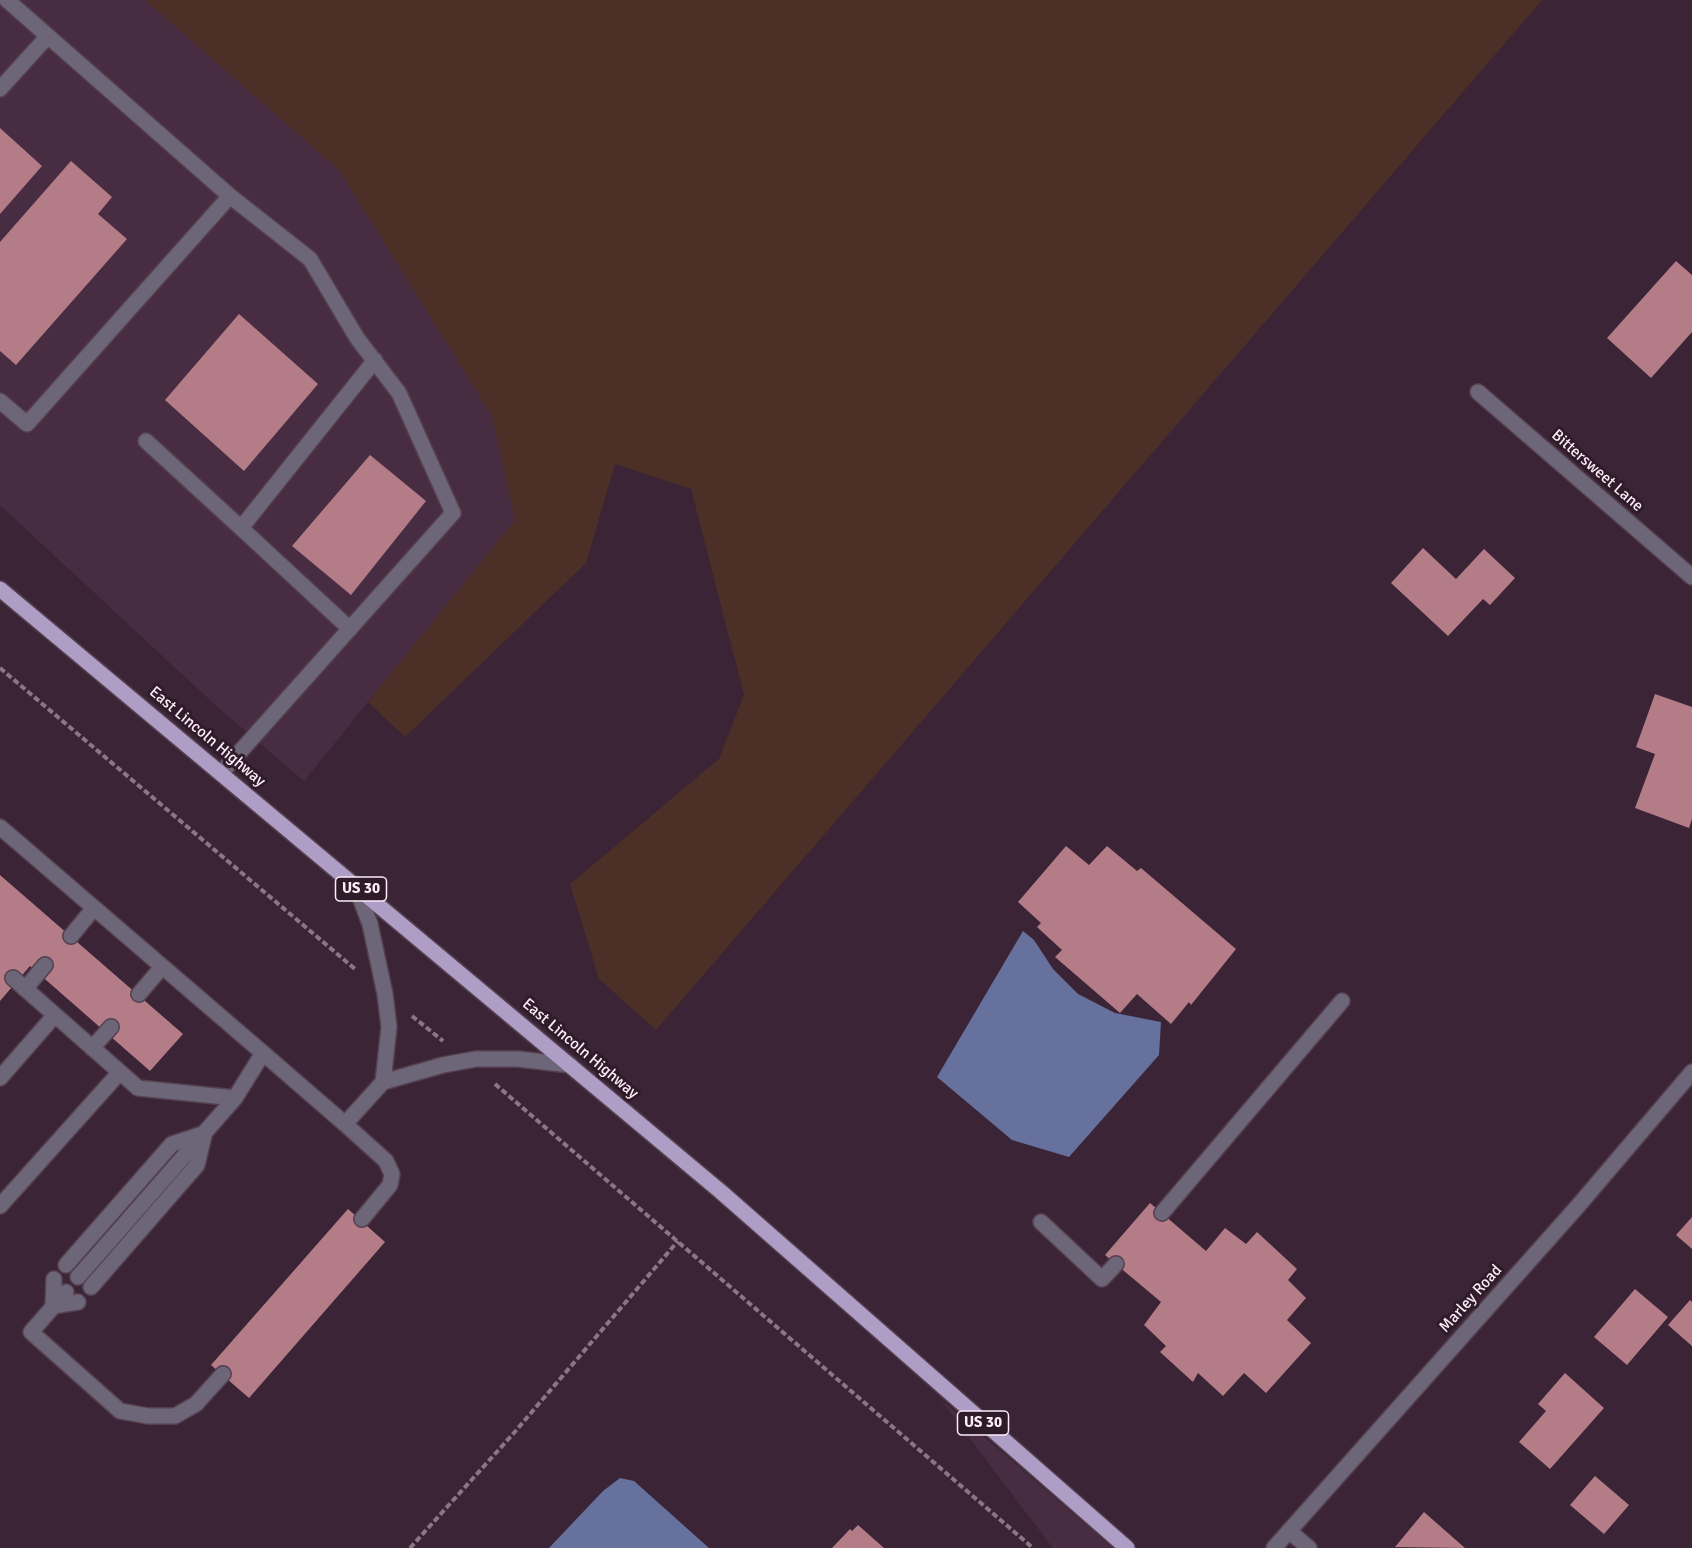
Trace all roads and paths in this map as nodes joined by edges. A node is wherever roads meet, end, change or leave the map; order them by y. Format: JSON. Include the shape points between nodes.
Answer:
{"nodes":[{"id":1,"x":7,"y":0,"type":"edge"},
{"id":2,"x":48,"y":36,"type":"junction"},
{"id":3,"x":0,"y":89,"type":"edge"},
{"id":4,"x":230,"y":196,"type":"junction"},
{"id":5,"x":375,"y":360,"type":"junction"},
{"id":6,"x":1478,"y":393,"type":"dead end"},
{"id":7,"x":0,"y":401,"type":"edge"},
{"id":8,"x":146,"y":441,"type":"dead end"},
{"id":9,"x":241,"y":528,"type":"junction"},
{"id":10,"x":1692,"y":577,"type":"edge"},
{"id":11,"x":0,"y":589,"type":"edge"},
{"id":12,"x":350,"y":630,"type":"junction"},
{"id":13,"x":0,"y":668,"type":"edge"},
{"id":14,"x":222,"y":772,"type":"junction"},
{"id":15,"x":3,"y":835,"type":"edge"},
{"id":16,"x":355,"y":884,"type":"junction"},
{"id":17,"x":94,"y":908,"type":"junction"},
{"id":18,"x":71,"y":936,"type":"dead end"},
{"id":19,"x":45,"y":965,"type":"dead end"},
{"id":20,"x":162,"y":967,"type":"junction"},
{"id":21,"x":13,"y":978,"type":"dead end"},
{"id":22,"x":25,"y":989,"type":"junction"},
{"id":23,"x":139,"y":994,"type":"dead end"},
{"id":24,"x":385,"y":994,"type":"junction"},
{"id":25,"x":1342,"y":1001,"type":"dead end"},
{"id":26,"x":55,"y":1015,"type":"junction"},
{"id":27,"x":111,"y":1027,"type":"dead end"},
{"id":28,"x":93,"y":1048,"type":"junction"},
{"id":29,"x":263,"y":1053,"type":"junction"},
{"id":30,"x":467,"y":1061,"type":"junction"},
{"id":31,"x":570,"y":1065,"type":"junction"},
{"id":32,"x":120,"y":1072,"type":"junction"},
{"id":33,"x":1692,"y":1072,"type":"edge"},
{"id":34,"x":0,"y":1077,"type":"edge"},
{"id":35,"x":383,"y":1082,"type":"junction"},
{"id":36,"x":235,"y":1098,"type":"junction"},
{"id":37,"x":345,"y":1124,"type":"junction"},
{"id":38,"x":204,"y":1133,"type":"junction"},
{"id":39,"x":0,"y":1206,"type":"edge"},
{"id":40,"x":1162,"y":1213,"type":"dead end"},
{"id":41,"x":362,"y":1219,"type":"dead end"},
{"id":42,"x":1041,"y":1222,"type":"dead end"},
{"id":43,"x":678,"y":1241,"type":"junction"},
{"id":44,"x":1116,"y":1264,"type":"dead end"},
{"id":45,"x":66,"y":1265,"type":"dead end"},
{"id":46,"x":78,"y":1277,"type":"dead end"},
{"id":47,"x":54,"y":1279,"type":"dead end"},
{"id":48,"x":91,"y":1287,"type":"dead end"},
{"id":49,"x":72,"y":1297,"type":"dead end"},
{"id":50,"x":53,"y":1306,"type":"junction"},
{"id":51,"x":223,"y":1374,"type":"dead end"},
{"id":52,"x":1289,"y":1531,"type":"junction"},
{"id":53,"x":410,"y":1548,"type":"edge"},
{"id":54,"x":1033,"y":1548,"type":"edge"},
{"id":55,"x":1127,"y":1548,"type":"edge"},
{"id":56,"x":1274,"y":1548,"type":"edge"},
{"id":57,"x":1308,"y":1548,"type":"edge"}],
"edges":[{"from":1,"to":2,"type":"street"},
{"from":2,"to":3,"type":"street"},
{"from":2,"to":4,"type":"street"},
{"from":4,"to":5,"type":"street","via":[[310,259],[357,338]]},
{"from":4,"to":7,"type":"street","via":[[27,424]]},
{"from":5,"to":9,"type":"street"},
{"from":5,"to":12,"type":"street","via":[[399,393],[453,513]]},
{"from":6,"to":10,"type":"street","name":"Bittersweet Lane"},
{"from":8,"to":9,"type":"street"},
{"from":9,"to":12,"type":"street"},
{"from":11,"to":14,"type":"main road","name":"East Lincoln Highway","number":"US 30"},
{"from":12,"to":14,"type":"street"},
{"from":13,"to":24,"type":"path"},
{"from":14,"to":16,"type":"main road","name":"East Lincoln Highway","number":"US 30"},
{"from":15,"to":17,"type":"street"},
{"from":16,"to":24,"type":"street","via":[[370,924]]},
{"from":16,"to":31,"type":"main road","name":"East Lincoln Highway","number":"US 30"},
{"from":17,"to":18,"type":"street"},
{"from":17,"to":20,"type":"street"},
{"from":19,"to":22,"type":"street"},
{"from":20,"to":23,"type":"street"},
{"from":20,"to":29,"type":"street"},
{"from":21,"to":22,"type":"street"},
{"from":22,"to":26,"type":"street"},
{"from":24,"to":30,"type":"path"},
{"from":24,"to":35,"type":"street","via":[[389,1027]]},
{"from":25,"to":40,"type":"street"},
{"from":26,"to":28,"type":"street"},
{"from":26,"to":34,"type":"street"},
{"from":27,"to":28,"type":"street"},
{"from":28,"to":32,"type":"street"},
{"from":29,"to":36,"type":"street"},
{"from":29,"to":37,"type":"street"},
{"from":30,"to":31,"type":"street","via":[[518,1059]]},
{"from":30,"to":35,"type":"street"},
{"from":30,"to":43,"type":"path"},
{"from":31,"to":55,"type":"main road","name":"East Lincoln Highway","number":"US 30","via":[[720,1191]]},
{"from":32,"to":36,"type":"street","via":[[138,1088]]},
{"from":32,"to":39,"type":"street"},
{"from":33,"to":52,"type":"street","name":"Marley Road"},
{"from":35,"to":37,"type":"street"},
{"from":36,"to":38,"type":"street"},
{"from":37,"to":41,"type":"street","via":[[386,1161],[392,1174],[390,1185]]},
{"from":38,"to":45,"type":"street","via":[[172,1144]]},
{"from":38,"to":46,"type":"street"},
{"from":38,"to":48,"type":"street","via":[[197,1165]]},
{"from":42,"to":44,"type":"street","via":[[1102,1279]]},
{"from":43,"to":53,"type":"path"},
{"from":43,"to":54,"type":"path"},
{"from":47,"to":50,"type":"street"},
{"from":49,"to":50,"type":"street"},
{"from":50,"to":51,"type":"street","via":[[31,1332],[120,1411],[175,1416],[196,1404]]},
{"from":52,"to":56,"type":"street","name":"Marley Road"},
{"from":52,"to":57,"type":"street"}]}
